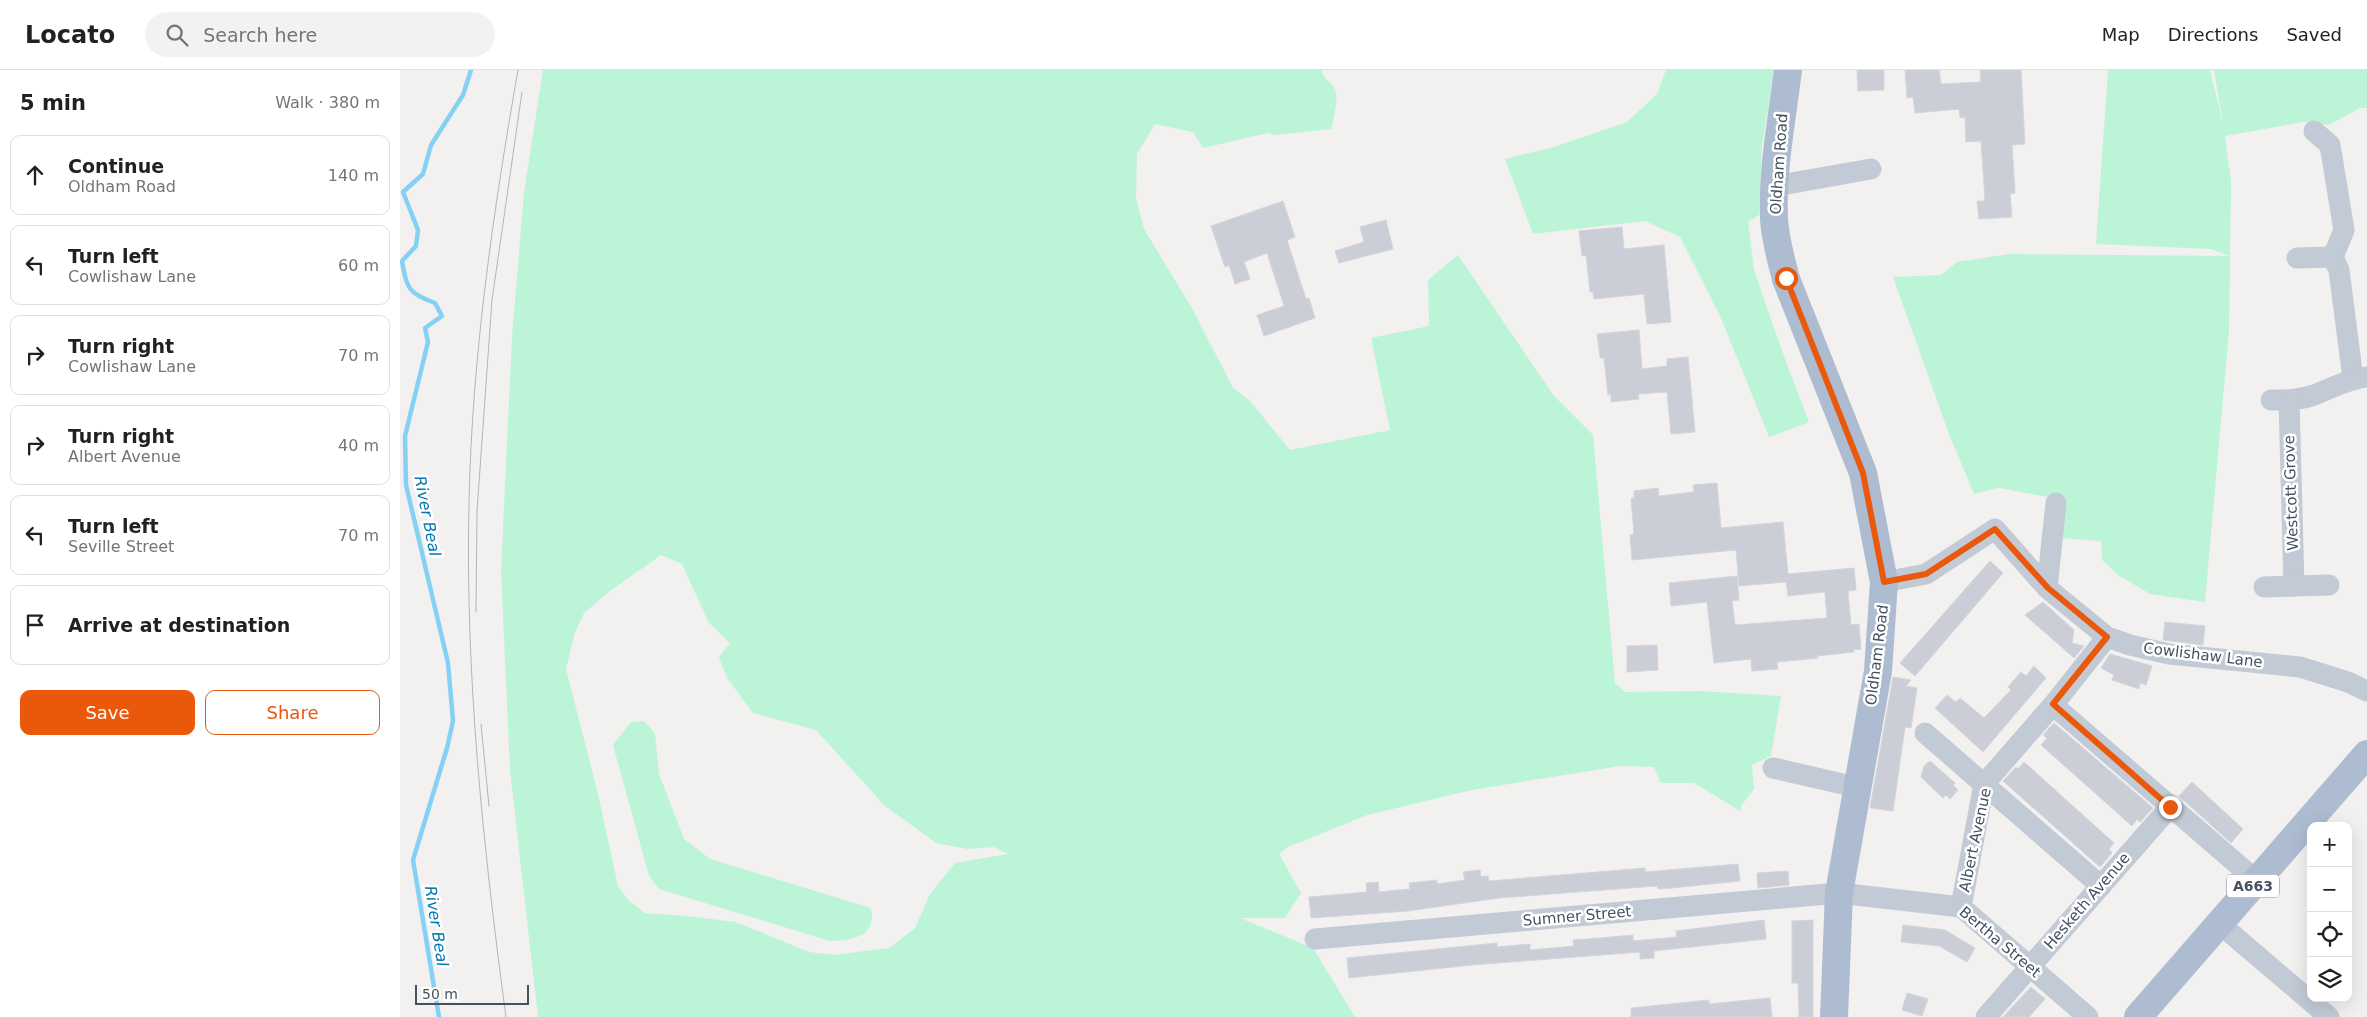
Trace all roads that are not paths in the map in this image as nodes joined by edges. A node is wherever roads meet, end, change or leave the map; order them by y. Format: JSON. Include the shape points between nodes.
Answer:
{"nodes":[{"id":1,"x":1788,"y":70,"type":"edge"},
{"id":2,"x":2314,"y":131,"type":"dead end"},
{"id":3,"x":1871,"y":170,"type":"dead end"},
{"id":4,"x":1775,"y":186,"type":"junction"},
{"id":5,"x":2333,"y":257,"type":"junction"},
{"id":6,"x":2297,"y":258,"type":"dead end"},
{"id":7,"x":2360,"y":378,"type":"edge"},
{"id":8,"x":2056,"y":503,"type":"dead end"},
{"id":9,"x":1884,"y":582,"type":"junction"},
{"id":10,"x":2329,"y":585,"type":"dead end"},
{"id":11,"x":2294,"y":586,"type":"junction"},
{"id":12,"x":2264,"y":587,"type":"dead end"},
{"id":13,"x":2048,"y":588,"type":"junction"},
{"id":14,"x":2107,"y":637,"type":"junction"},
{"id":15,"x":2367,"y":691,"type":"edge"},
{"id":16,"x":2053,"y":704,"type":"junction"},
{"id":17,"x":1925,"y":733,"type":"dead end"},
{"id":18,"x":2367,"y":754,"type":"edge"},
{"id":19,"x":1773,"y":768,"type":"dead end"},
{"id":20,"x":1984,"y":784,"type":"junction"},
{"id":21,"x":1856,"y":787,"type":"junction"},
{"id":22,"x":2170,"y":807,"type":"junction"},
{"id":23,"x":2258,"y":882,"type":"junction"},
{"id":24,"x":2101,"y":886,"type":"junction"},
{"id":25,"x":1839,"y":893,"type":"junction"},
{"id":26,"x":1961,"y":906,"type":"junction"},
{"id":27,"x":2220,"y":924,"type":"junction"},
{"id":28,"x":1315,"y":939,"type":"dead end"},
{"id":29,"x":2029,"y":966,"type":"junction"},
{"id":30,"x":1834,"y":1017,"type":"edge"},
{"id":31,"x":1986,"y":1017,"type":"edge"},
{"id":32,"x":2088,"y":1017,"type":"edge"},
{"id":33,"x":2138,"y":1017,"type":"edge"},
{"id":34,"x":2329,"y":1017,"type":"edge"}],
"edges":[{"from":1,"to":4,"type":"main road","name":"Oldham Road"},
{"from":2,"to":5,"type":"street","via":[[2330,145],[2336,193],[2343,214],[2344,230]]},
{"from":3,"to":4,"type":"street"},
{"from":4,"to":9,"type":"main road","name":"Oldham Road","via":[[1774,219],[1778,250],[1863,473]]},
{"from":5,"to":6,"type":"street"},
{"from":5,"to":7,"type":"street","via":[[2339,270]]},
{"from":7,"to":11,"type":"street","name":"Westcott Grove","via":[[2313,395],[2280,400]]},
{"from":8,"to":13,"type":"street"},
{"from":9,"to":13,"type":"street","name":"Cowlishaw Lane","via":[[1926,574],[1995,529]]},
{"from":9,"to":21,"type":"main road","name":"Oldham Road","via":[[1878,671]]},
{"from":10,"to":11,"type":"street"},
{"from":11,"to":12,"type":"street"},
{"from":13,"to":14,"type":"street","name":"Cowlishaw Lane"},
{"from":14,"to":15,"type":"street","name":"Cowlishaw Lane","via":[[2169,654],[2300,667]]},
{"from":14,"to":16,"type":"street","name":"Albert Avenue"},
{"from":16,"to":20,"type":"street","name":"Albert Avenue"},
{"from":16,"to":22,"type":"street"},
{"from":17,"to":20,"type":"street"},
{"from":18,"to":23,"type":"main road","number":"A663"},
{"from":19,"to":21,"type":"street"},
{"from":20,"to":24,"type":"street"},
{"from":20,"to":26,"type":"street","name":"Albert Avenue"},
{"from":21,"to":25,"type":"main road","name":"Oldham Road"},
{"from":22,"to":23,"type":"street"},
{"from":22,"to":24,"type":"street","name":"Hesketh Avenue"},
{"from":23,"to":27,"type":"main road","number":"A663"},
{"from":24,"to":29,"type":"street","name":"Hesketh Avenue"},
{"from":25,"to":26,"type":"street","name":"Bertha Street"},
{"from":25,"to":28,"type":"street","name":"Sumner Street"},
{"from":25,"to":30,"type":"main road","name":"Oldham Road"},
{"from":26,"to":29,"type":"street","name":"Bertha Street"},
{"from":27,"to":33,"type":"main road","number":"A663"},
{"from":27,"to":34,"type":"street"},
{"from":29,"to":31,"type":"street","name":"Hesketh Avenue"},
{"from":29,"to":32,"type":"street","name":"Bertha Street"}]}
